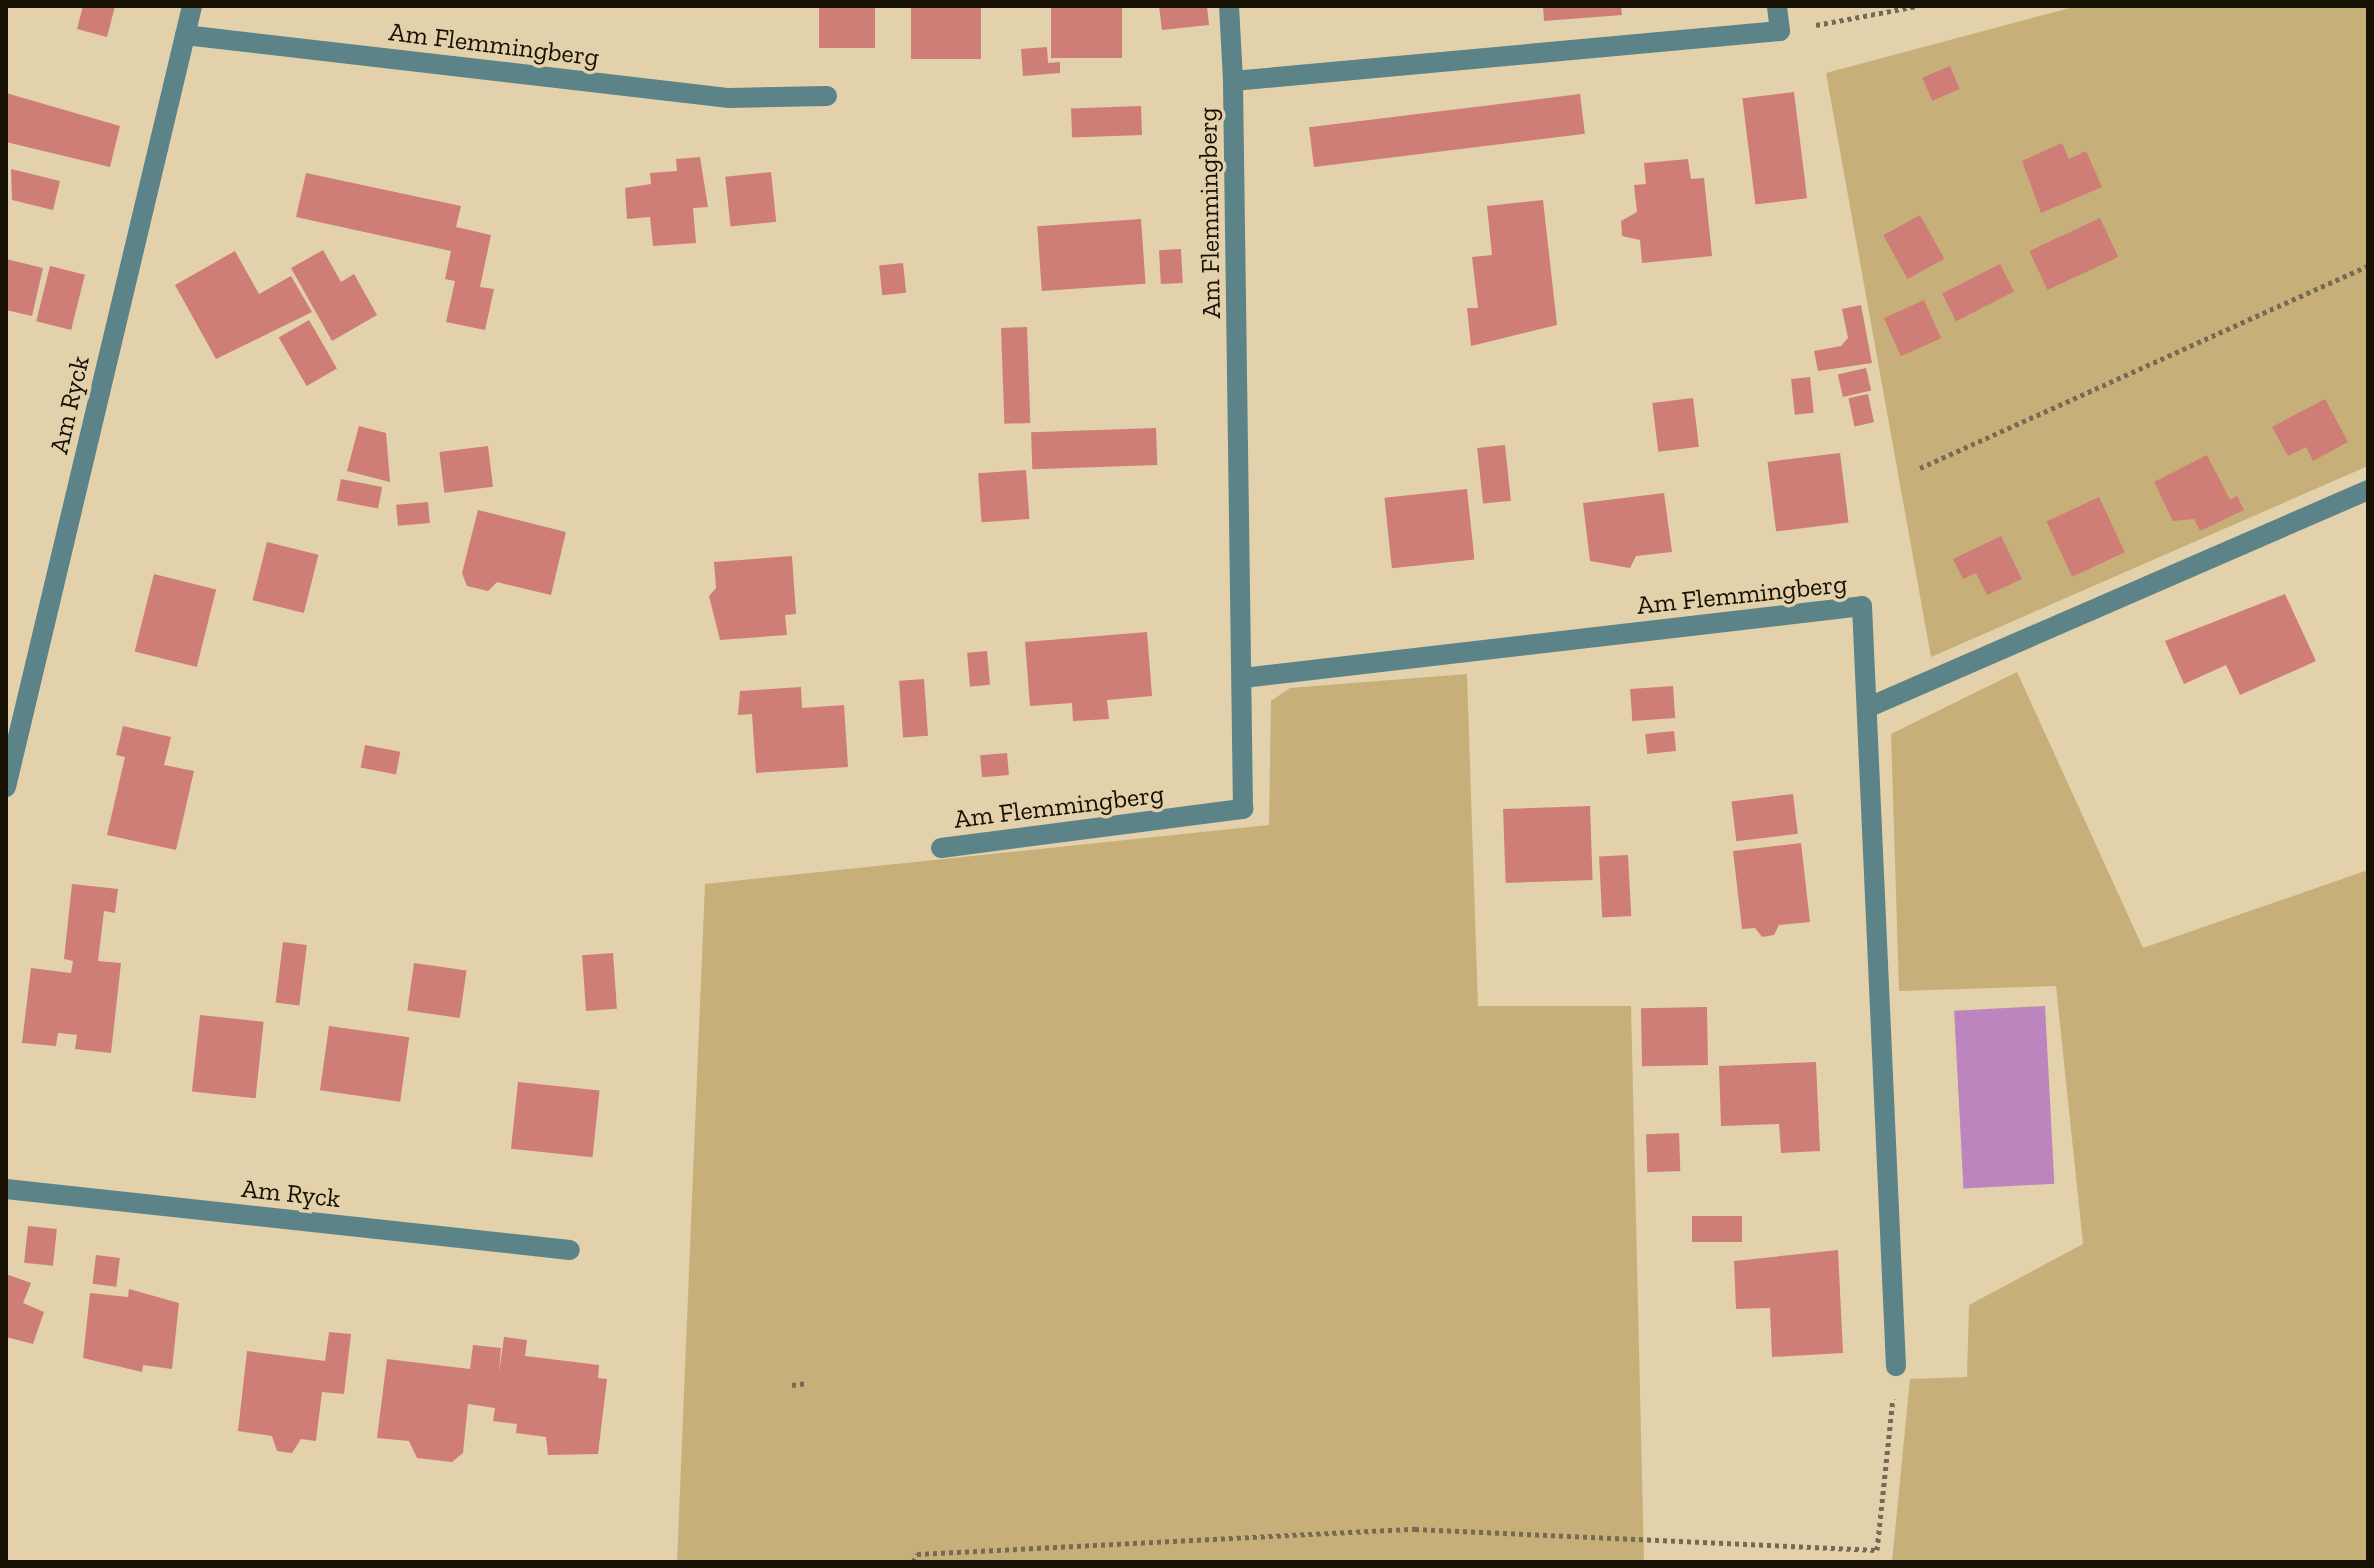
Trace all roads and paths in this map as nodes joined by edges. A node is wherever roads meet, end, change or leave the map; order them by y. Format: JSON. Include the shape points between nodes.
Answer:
{"nodes":[{"id":1,"x":192,"y":6,"type":"edge"},
{"id":2,"x":1229,"y":6,"type":"edge"},
{"id":3,"x":1777,"y":6,"type":"edge"},
{"id":4,"x":1918,"y":6,"type":"edge"},
{"id":5,"x":1780,"y":31,"type":"junction"},
{"id":6,"x":185,"y":35,"type":"junction"},
{"id":7,"x":1233,"y":81,"type":"junction"},
{"id":8,"x":827,"y":96,"type":"dead end"},
{"id":9,"x":2368,"y":266,"type":"edge"},
{"id":10,"x":1920,"y":468,"type":"dead end"},
{"id":11,"x":2368,"y":490,"type":"edge"},
{"id":12,"x":1243,"y":678,"type":"junction"},
{"id":13,"x":1869,"y":707,"type":"junction"},
{"id":14,"x":6,"y":787,"type":"edge"},
{"id":15,"x":941,"y":848,"type":"dead end"},
{"id":16,"x":6,"y":1189,"type":"edge"},
{"id":17,"x":570,"y":1250,"type":"dead end"},
{"id":18,"x":1896,"y":1366,"type":"joint"},
{"id":19,"x":808,"y":1383,"type":"dead end"},
{"id":20,"x":792,"y":1385,"type":"dead end"},
{"id":21,"x":913,"y":1562,"type":"edge"}],
"edges":[{"from":1,"to":6,"type":"street"},
{"from":2,"to":7,"type":"street"},
{"from":3,"to":5,"type":"street"},
{"from":4,"to":5,"type":"path"},
{"from":5,"to":7,"type":"street","name":"Am Flemmingberg"},
{"from":6,"to":8,"type":"street","name":"Am Flemmingberg","via":[[729,98]]},
{"from":6,"to":14,"type":"street","name":"Am Ryck"},
{"from":7,"to":12,"type":"street","name":"Am Flemmingberg"},
{"from":9,"to":10,"type":"path"},
{"from":11,"to":13,"type":"street"},
{"from":12,"to":13,"type":"street","name":"Am Flemmingberg","via":[[1862,606]]},
{"from":12,"to":15,"type":"street","name":"Am Flemmingberg","via":[[1243,809]]},
{"from":13,"to":18,"type":"street","name":"Am Flemmingberg"},
{"from":16,"to":17,"type":"street","name":"Am Ryck"},
{"from":18,"to":21,"type":"path","via":[[1877,1550],[1415,1529],[917,1554]]},
{"from":19,"to":20,"type":"path"}]}
